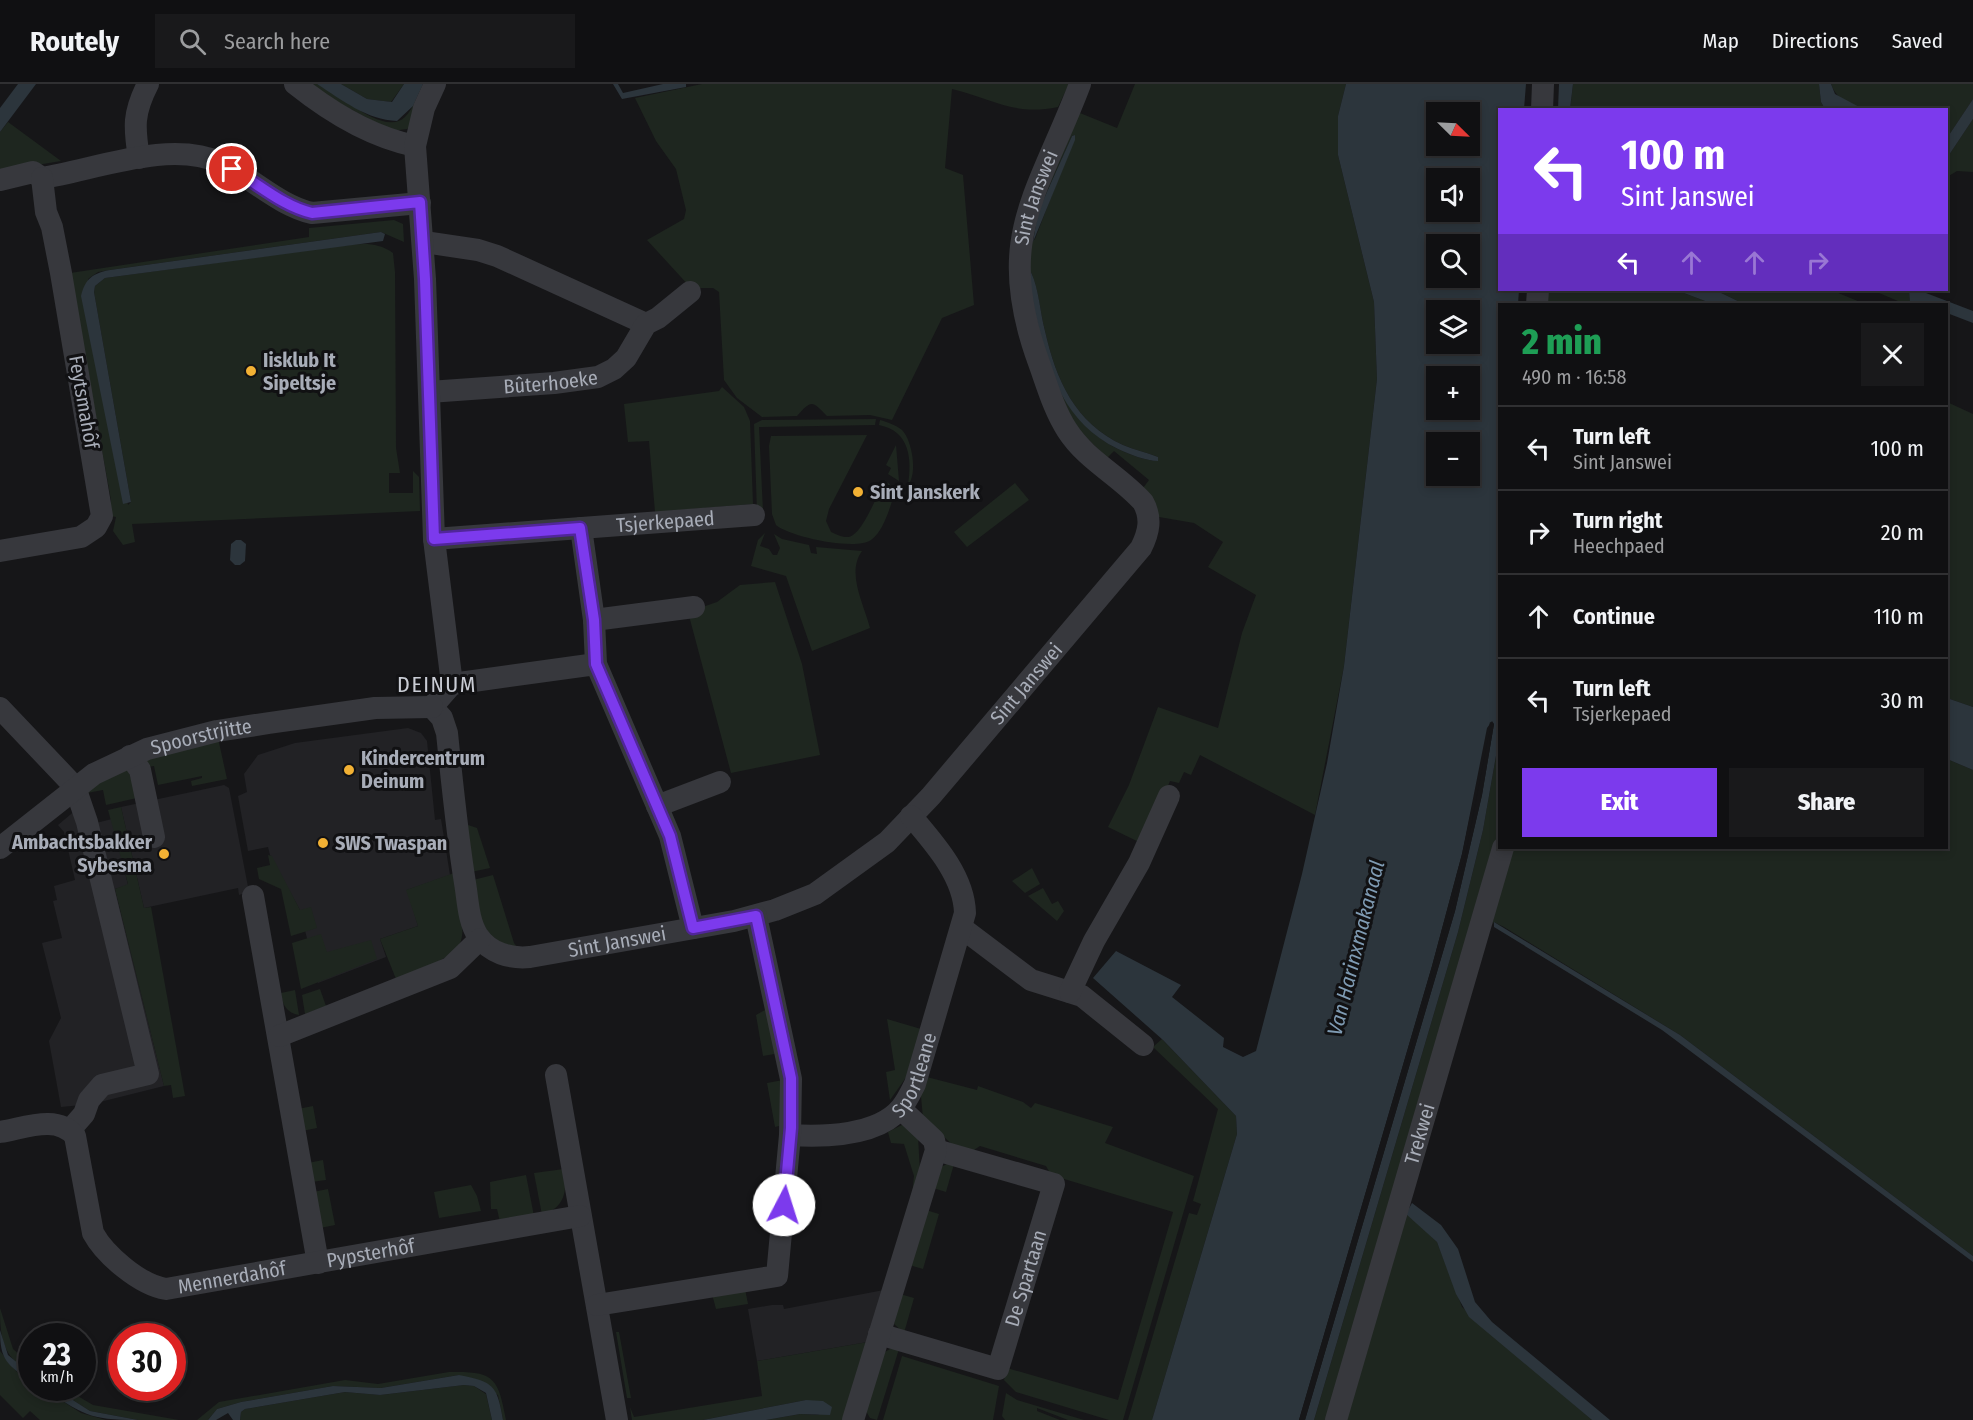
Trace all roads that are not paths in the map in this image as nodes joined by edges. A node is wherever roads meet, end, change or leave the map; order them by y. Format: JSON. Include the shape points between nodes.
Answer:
{"nodes":[{"id":1,"x":148,"y":84,"type":"edge"},
{"id":2,"x":295,"y":84,"type":"edge"},
{"id":3,"x":435,"y":84,"type":"edge"},
{"id":4,"x":1080,"y":84,"type":"edge"},
{"id":5,"x":1543,"y":84,"type":"edge"},
{"id":6,"x":1542,"y":108,"type":"edge"},
{"id":7,"x":415,"y":146,"type":"junction"},
{"id":8,"x":139,"y":158,"type":"junction"},
{"id":9,"x":42,"y":178,"type":"junction"},
{"id":10,"x":0,"y":180,"type":"edge"},
{"id":11,"x":420,"y":202,"type":"junction"},
{"id":12,"x":424,"y":242,"type":"junction"},
{"id":13,"x":690,"y":292,"type":"dead end"},
{"id":14,"x":646,"y":324,"type":"junction"},
{"id":15,"x":429,"y":392,"type":"junction"},
{"id":16,"x":754,"y":515,"type":"dead end"},
{"id":17,"x":580,"y":528,"type":"junction"},
{"id":18,"x":434,"y":539,"type":"junction"},
{"id":19,"x":0,"y":551,"type":"edge"},
{"id":20,"x":694,"y":607,"type":"dead end"},
{"id":21,"x":594,"y":620,"type":"junction"},
{"id":22,"x":596,"y":664,"type":"junction"},
{"id":23,"x":452,"y":684,"type":"junction"},
{"id":24,"x":432,"y":707,"type":"junction"},
{"id":25,"x":0,"y":708,"type":"edge"},
{"id":26,"x":130,"y":756,"type":"junction"},
{"id":27,"x":720,"y":782,"type":"dead end"},
{"id":28,"x":75,"y":787,"type":"junction"},
{"id":29,"x":1169,"y":796,"type":"dead end"},
{"id":30,"x":657,"y":806,"type":"junction"},
{"id":31,"x":911,"y":816,"type":"junction"},
{"id":32,"x":154,"y":837,"type":"dead end"},
{"id":33,"x":0,"y":848,"type":"edge"},
{"id":34,"x":1503,"y":849,"type":"edge"},
{"id":35,"x":253,"y":896,"type":"dead end"},
{"id":36,"x":756,"y":916,"type":"junction"},
{"id":37,"x":693,"y":928,"type":"junction"},
{"id":38,"x":962,"y":928,"type":"junction"},
{"id":39,"x":480,"y":939,"type":"junction"},
{"id":40,"x":1070,"y":992,"type":"junction"},
{"id":41,"x":279,"y":1036,"type":"junction"},
{"id":42,"x":1143,"y":1045,"type":"dead end"},
{"id":43,"x":556,"y":1075,"type":"dead end"},
{"id":44,"x":901,"y":1109,"type":"junction"},
{"id":45,"x":70,"y":1130,"type":"junction"},
{"id":46,"x":0,"y":1132,"type":"edge"},
{"id":47,"x":790,"y":1135,"type":"junction"},
{"id":48,"x":936,"y":1150,"type":"junction"},
{"id":49,"x":580,"y":1216,"type":"junction"},
{"id":50,"x":318,"y":1263,"type":"junction"},
{"id":51,"x":597,"y":1305,"type":"junction"},
{"id":52,"x":879,"y":1334,"type":"junction"},
{"id":53,"x":617,"y":1420,"type":"edge"},
{"id":54,"x":853,"y":1420,"type":"edge"},
{"id":55,"x":1336,"y":1420,"type":"edge"}],
"edges":[{"from":1,"to":8,"type":"street","via":[[134,125]]},
{"from":2,"to":7,"type":"street","via":[[367,130],[390,141]]},
{"from":3,"to":7,"type":"street","via":[[424,108]]},
{"from":4,"to":31,"type":"street","name":"Sint Janswei","via":[[1026,214],[1019,253],[1019,283],[1035,354],[1062,420],[1083,449],[1143,502],[1148,510],[1149,530],[1141,548]]},
{"from":5,"to":6,"type":"street"},
{"from":7,"to":11,"type":"street"},
{"from":8,"to":9,"type":"street"},
{"from":8,"to":11,"type":"street","via":[[200,156],[220,162],[296,209],[312,213]]},
{"from":9,"to":10,"type":"street","via":[[33,172]]},
{"from":9,"to":19,"type":"street","name":"Feytsmahôf","via":[[102,516],[90,533],[81,537]]},
{"from":11,"to":12,"type":"street"},
{"from":12,"to":14,"type":"street","via":[[496,256]]},
{"from":12,"to":15,"type":"street"},
{"from":13,"to":14,"type":"street","name":"Bûterhoeke"},
{"from":14,"to":15,"type":"street","name":"Bûterhoeke","via":[[626,358],[598,377]]},
{"from":15,"to":18,"type":"street"},
{"from":16,"to":17,"type":"street","name":"Tsjerkepaed"},
{"from":17,"to":18,"type":"street","name":"Tsjerkepaed"},
{"from":17,"to":21,"type":"street"},
{"from":18,"to":23,"type":"street"},
{"from":20,"to":21,"type":"street"},
{"from":21,"to":22,"type":"street"},
{"from":22,"to":23,"type":"street"},
{"from":22,"to":30,"type":"street"},
{"from":23,"to":24,"type":"street"},
{"from":24,"to":26,"type":"street","name":"Spoorstrjitte","via":[[375,708],[220,730]]},
{"from":24,"to":39,"type":"street","via":[[442,718],[447,733],[471,924]]},
{"from":25,"to":28,"type":"street"},
{"from":26,"to":28,"type":"street","name":"Spoorstrjitte"},
{"from":26,"to":32,"type":"street","via":[[140,770]]},
{"from":27,"to":30,"type":"street"},
{"from":28,"to":33,"type":"street","name":"Spoorstrjitte"},
{"from":28,"to":45,"type":"street","via":[[87,822],[148,1074],[102,1085]]},
{"from":29,"to":40,"type":"street","via":[[1139,863],[1098,933]]},
{"from":30,"to":37,"type":"street","via":[[670,836]]},
{"from":31,"to":36,"type":"street","name":"Sint Janswei","via":[[887,842],[815,894]]},
{"from":31,"to":38,"type":"street","name":"Sportleane","via":[[957,881],[965,904]]},
{"from":34,"to":55,"type":"street","name":"Trekwei"},
{"from":35,"to":41,"type":"street","name":"Pypsterhôf"},
{"from":36,"to":37,"type":"street","name":"Sint Janswei"},
{"from":36,"to":47,"type":"street","via":[[791,1074]]},
{"from":37,"to":39,"type":"street","name":"Sint Janswei","via":[[523,958],[499,953]]},
{"from":38,"to":40,"type":"street","via":[[1031,980]]},
{"from":38,"to":44,"type":"street","name":"Sportleane","via":[[915,1084]]},
{"from":39,"to":41,"type":"street","via":[[450,968]]},
{"from":40,"to":42,"type":"street","via":[[1093,1004]]},
{"from":41,"to":50,"type":"street","name":"Pypsterhôf"},
{"from":43,"to":49,"type":"street"},
{"from":44,"to":47,"type":"street","name":"Sportleane","via":[[865,1129],[829,1137]]},
{"from":44,"to":48,"type":"street","via":[[934,1140]]},
{"from":45,"to":46,"type":"street","via":[[51,1123]]},
{"from":45,"to":50,"type":"street","name":"Mennerdahôf","via":[[77,1145],[93,1233],[105,1251],[151,1285],[178,1289]]},
{"from":47,"to":51,"type":"street","via":[[777,1276]]},
{"from":48,"to":52,"type":"street"},
{"from":48,"to":52,"type":"street","name":"De Spartaan","via":[[1054,1184],[998,1369]]},
{"from":49,"to":50,"type":"street","name":"Pypsterhôf"},
{"from":49,"to":51,"type":"street"},
{"from":51,"to":53,"type":"street"},
{"from":52,"to":54,"type":"street"}]}
